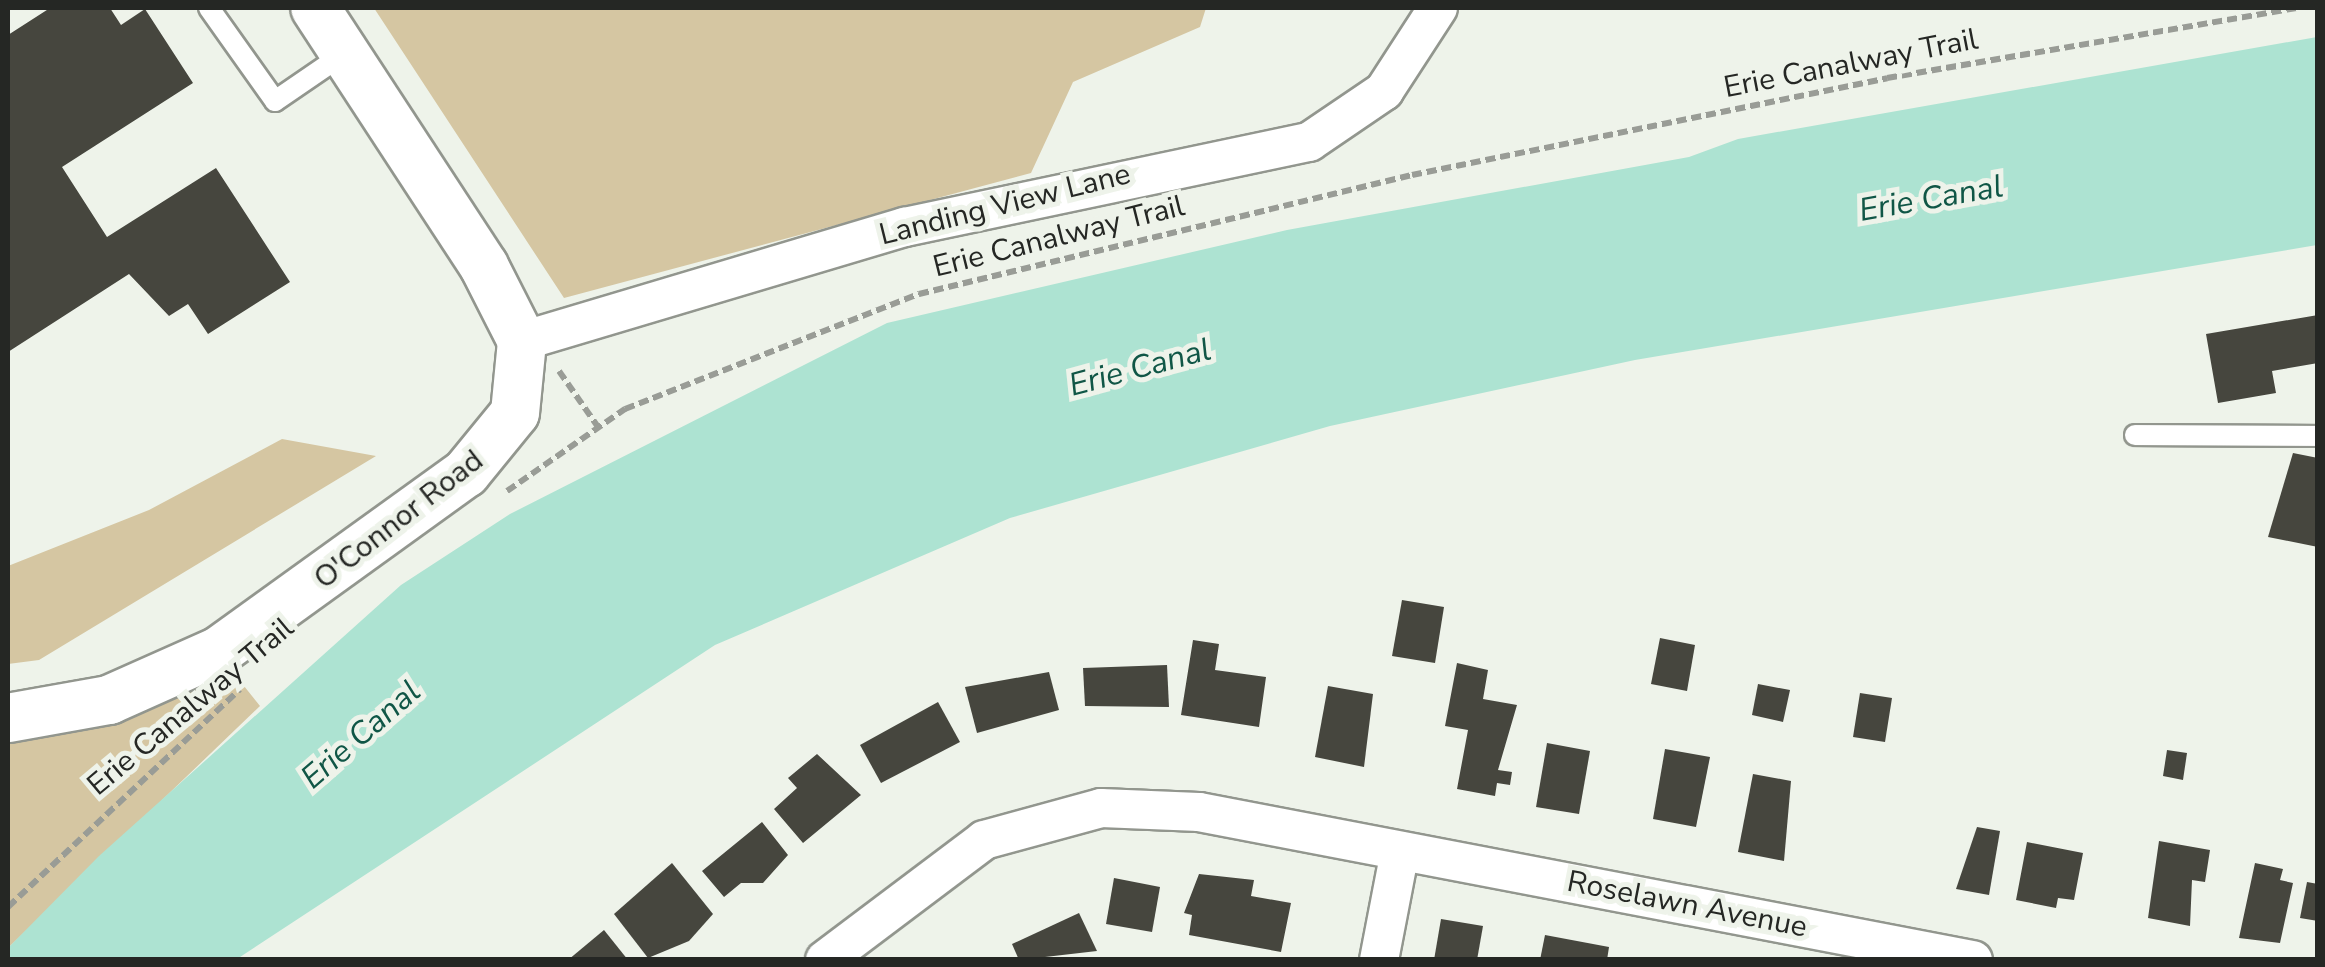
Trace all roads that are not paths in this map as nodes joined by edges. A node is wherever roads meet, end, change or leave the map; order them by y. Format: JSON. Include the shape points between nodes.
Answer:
{"nodes":[{"id":1,"x":209,"y":8,"type":"edge"},
{"id":2,"x":315,"y":8,"type":"edge"},
{"id":3,"x":1438,"y":8,"type":"edge"},
{"id":4,"x":345,"y":53,"type":"junction"},
{"id":5,"x":522,"y":354,"type":"junction"},
{"id":6,"x":2135,"y":435,"type":"dead end"},
{"id":7,"x":2318,"y":436,"type":"edge"},
{"id":8,"x":8,"y":718,"type":"edge"},
{"id":9,"x":1400,"y":850,"type":"junction"},
{"id":10,"x":824,"y":960,"type":"edge"},
{"id":11,"x":1379,"y":960,"type":"edge"},
{"id":12,"x":1973,"y":960,"type":"edge"}],
"edges":[{"from":1,"to":4,"type":"lane","via":[[275,102]]},
{"from":2,"to":4,"type":"street"},
{"from":3,"to":5,"type":"street","name":"Landing View Lane","via":[[1384,91],[1309,142],[906,227]]},
{"from":4,"to":5,"type":"street","via":[[484,266]]},
{"from":5,"to":8,"type":"street","name":"O'Connor Road","via":[[515,413],[495,446],[268,618],[158,683]]},
{"from":6,"to":7,"type":"lane"},
{"from":9,"to":10,"type":"street","name":"Roselawn Avenue","via":[[1166,808],[1044,817],[984,840]]},
{"from":9,"to":11,"type":"street"},
{"from":9,"to":12,"type":"street","name":"Roselawn Avenue"}]}
